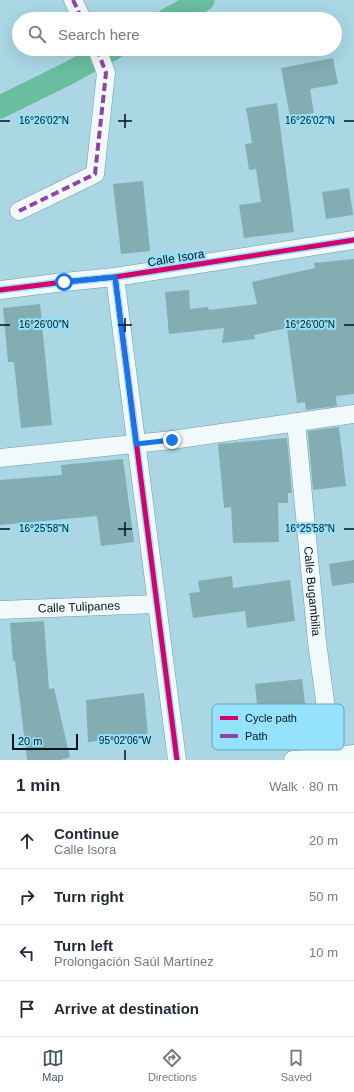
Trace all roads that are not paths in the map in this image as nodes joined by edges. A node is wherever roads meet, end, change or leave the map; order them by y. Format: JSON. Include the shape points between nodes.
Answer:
{"nodes":[{"id":1,"x":72,"y":0,"type":"edge"},
{"id":2,"x":78,"y":12,"type":"edge"},
{"id":3,"x":100,"y":56,"type":"edge"},
{"id":4,"x":19,"y":211,"type":"dead end"},
{"id":5,"x":354,"y":240,"type":"edge"},
{"id":6,"x":115,"y":277,"type":"junction"},
{"id":7,"x":0,"y":290,"type":"edge"},
{"id":8,"x":354,"y":414,"type":"edge"},
{"id":9,"x":296,"y":422,"type":"junction"},
{"id":10,"x":136,"y":444,"type":"junction"},
{"id":11,"x":0,"y":458,"type":"edge"},
{"id":12,"x":157,"y":604,"type":"junction"},
{"id":13,"x":0,"y":610,"type":"edge"},
{"id":14,"x":326,"y":704,"type":"edge"},
{"id":15,"x":354,"y":754,"type":"edge"},
{"id":16,"x":333,"y":758,"type":"edge"},
{"id":17,"x":178,"y":760,"type":"edge"},
{"id":18,"x":293,"y":760,"type":"edge"}],
"edges":[{"from":1,"to":2,"type":"street"},
{"from":3,"to":4,"type":"street","via":[[106,74],[95,174]]},
{"from":5,"to":6,"type":"street","name":"Calle Isora"},
{"from":6,"to":7,"type":"street","name":"Calle Isora"},
{"from":6,"to":10,"type":"street"},
{"from":8,"to":9,"type":"street"},
{"from":9,"to":10,"type":"street"},
{"from":9,"to":14,"type":"street","name":"Calle Bugambilia","via":[[317,642]]},
{"from":10,"to":11,"type":"street"},
{"from":10,"to":12,"type":"street"},
{"from":12,"to":13,"type":"street","name":"Calle Tulipanes"},
{"from":12,"to":17,"type":"street"},
{"from":15,"to":16,"type":"street"},
{"from":16,"to":18,"type":"street"}]}
